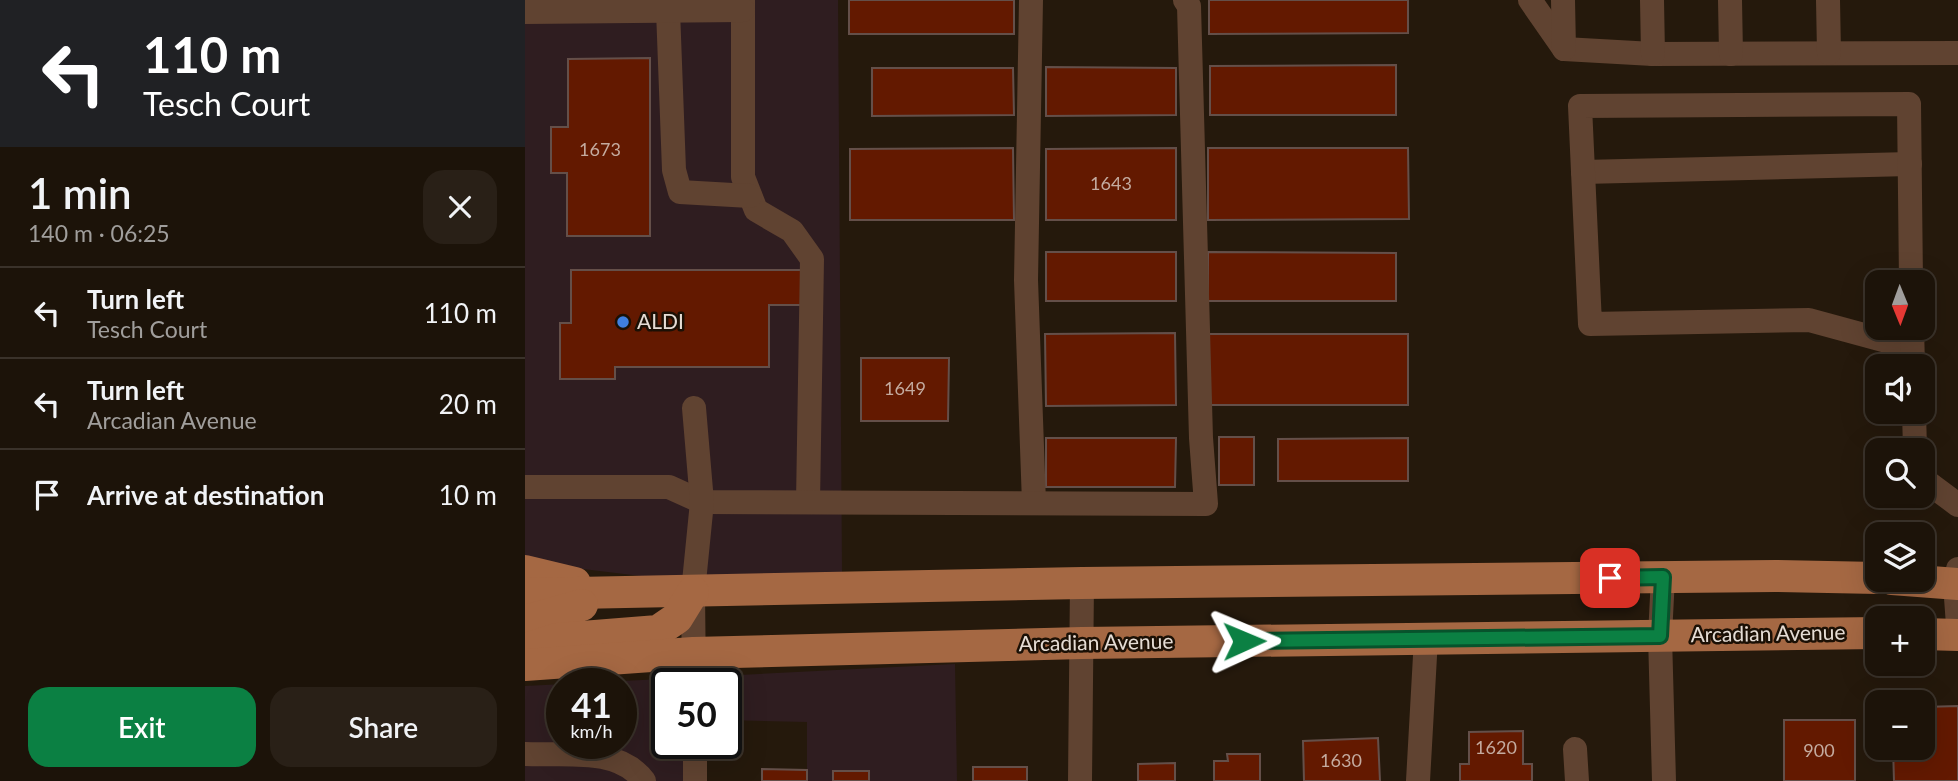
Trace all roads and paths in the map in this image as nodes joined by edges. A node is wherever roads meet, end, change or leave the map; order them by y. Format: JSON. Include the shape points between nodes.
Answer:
{"nodes":[{"id":1,"x":1031,"y":0,"type":"edge"},
{"id":2,"x":1185,"y":0,"type":"edge"},
{"id":3,"x":1530,"y":0,"type":"edge"},
{"id":4,"x":1563,"y":0,"type":"edge"},
{"id":5,"x":1652,"y":0,"type":"edge"},
{"id":6,"x":1730,"y":0,"type":"edge"},
{"id":7,"x":1828,"y":0,"type":"edge"},
{"id":8,"x":743,"y":5,"type":"edge"},
{"id":9,"x":668,"y":10,"type":"junction"},
{"id":10,"x":525,"y":12,"type":"edge"},
{"id":11,"x":1565,"y":49,"type":"junction"},
{"id":12,"x":1958,"y":52,"type":"edge"},
{"id":13,"x":1829,"y":53,"type":"junction"},
{"id":14,"x":1653,"y":54,"type":"junction"},
{"id":15,"x":1731,"y":54,"type":"junction"},
{"id":16,"x":1910,"y":164,"type":"junction"},
{"id":17,"x":1583,"y":172,"type":"junction"},
{"id":18,"x":750,"y":196,"type":"junction"},
{"id":19,"x":1912,"y":270,"type":"edge"},
{"id":20,"x":1913,"y":347,"type":"edge"},
{"id":21,"x":694,"y":408,"type":"dead end"},
{"id":22,"x":525,"y":487,"type":"edge"},
{"id":23,"x":1935,"y":488,"type":"edge"},
{"id":24,"x":702,"y":502,"type":"junction"},
{"id":25,"x":808,"y":502,"type":"junction"},
{"id":26,"x":1034,"y":503,"type":"junction"},
{"id":27,"x":1958,"y":505,"type":"edge"},
{"id":28,"x":525,"y":571,"type":"edge"},
{"id":29,"x":1663,"y":577,"type":"junction"},
{"id":30,"x":1865,"y":578,"type":"edge"},
{"id":31,"x":1935,"y":579,"type":"edge"},
{"id":32,"x":1957,"y":579,"type":"edge"},
{"id":33,"x":1082,"y":583,"type":"junction"},
{"id":34,"x":693,"y":592,"type":"junction"},
{"id":35,"x":525,"y":594,"type":"edge"},
{"id":36,"x":620,"y":594,"type":"junction"},
{"id":37,"x":525,"y":621,"type":"edge"},
{"id":38,"x":1958,"y":625,"type":"edge"},
{"id":39,"x":1865,"y":633,"type":"edge"},
{"id":40,"x":1935,"y":634,"type":"edge"},
{"id":41,"x":1958,"y":635,"type":"edge"},
{"id":42,"x":1660,"y":636,"type":"junction"},
{"id":43,"x":1426,"y":638,"type":"junction"},
{"id":44,"x":1081,"y":643,"type":"junction"},
{"id":45,"x":525,"y":649,"type":"edge"},
{"id":46,"x":693,"y":653,"type":"junction"},
{"id":47,"x":525,"y":665,"type":"edge"},
{"id":48,"x":693,"y":668,"type":"edge"},
{"id":49,"x":1575,"y":749,"type":"dead end"},
{"id":50,"x":525,"y":754,"type":"edge"},
{"id":51,"x":695,"y":759,"type":"edge"},
{"id":52,"x":644,"y":781,"type":"edge"},
{"id":53,"x":695,"y":781,"type":"edge"},
{"id":54,"x":1080,"y":781,"type":"edge"},
{"id":55,"x":1418,"y":781,"type":"edge"},
{"id":56,"x":1577,"y":781,"type":"edge"},
{"id":57,"x":1664,"y":781,"type":"edge"}],
"edges":[{"from":1,"to":26,"type":"street","via":[[1026,280]]},
{"from":2,"to":26,"type":"street","via":[[1189,6],[1206,504]]},
{"from":3,"to":11,"type":"street"},
{"from":4,"to":11,"type":"street"},
{"from":5,"to":14,"type":"street"},
{"from":6,"to":15,"type":"street"},
{"from":7,"to":13,"type":"street"},
{"from":8,"to":9,"type":"street"},
{"from":8,"to":18,"type":"street","via":[[743,177]]},
{"from":9,"to":10,"type":"street"},
{"from":9,"to":18,"type":"street","via":[[674,170],[680,192]]},
{"from":11,"to":14,"type":"street"},
{"from":12,"to":13,"type":"street"},
{"from":13,"to":15,"type":"street"},
{"from":14,"to":15,"type":"street"},
{"from":16,"to":17,"type":"street"},
{"from":16,"to":17,"type":"street","via":[[1909,103],[1580,106]]},
{"from":16,"to":19,"type":"street"},
{"from":17,"to":20,"type":"street","via":[[1590,324],[1809,320]]},
{"from":18,"to":25,"type":"street","via":[[756,210],[792,231],[812,259]]},
{"from":21,"to":24,"type":"street"},
{"from":22,"to":24,"type":"street","via":[[669,487]]},
{"from":23,"to":27,"type":"street"},
{"from":24,"to":25,"type":"street"},
{"from":24,"to":34,"type":"street"},
{"from":25,"to":26,"type":"street"},
{"from":28,"to":36,"type":"main road"},
{"from":29,"to":30,"type":"main road"},
{"from":29,"to":33,"type":"main road"},
{"from":29,"to":42,"type":"street"},
{"from":31,"to":32,"type":"main road"},
{"from":32,"to":38,"type":"street"},
{"from":33,"to":34,"type":"main road"},
{"from":33,"to":44,"type":"street"},
{"from":34,"to":36,"type":"main road"},
{"from":34,"to":45,"type":"main road","via":[[677,618],[658,632],[557,639]]},
{"from":34,"to":46,"type":"street"},
{"from":35,"to":36,"type":"main road"},
{"from":36,"to":37,"type":"main road"},
{"from":39,"to":42,"type":"main road","name":"Arcadian Avenue"},
{"from":40,"to":41,"type":"main road"},
{"from":42,"to":43,"type":"main road","name":"Arcadian Avenue"},
{"from":42,"to":57,"type":"street"},
{"from":43,"to":44,"type":"main road","name":"Arcadian Avenue"},
{"from":43,"to":55,"type":"street"},
{"from":44,"to":46,"type":"main road","name":"Arcadian Avenue"},
{"from":44,"to":54,"type":"street"},
{"from":46,"to":47,"type":"main road","name":"Arcadian Avenue"},
{"from":46,"to":48,"type":"street"},
{"from":49,"to":56,"type":"street"},
{"from":50,"to":52,"type":"street","via":[[605,756],[634,767]]},
{"from":51,"to":53,"type":"street"}]}
